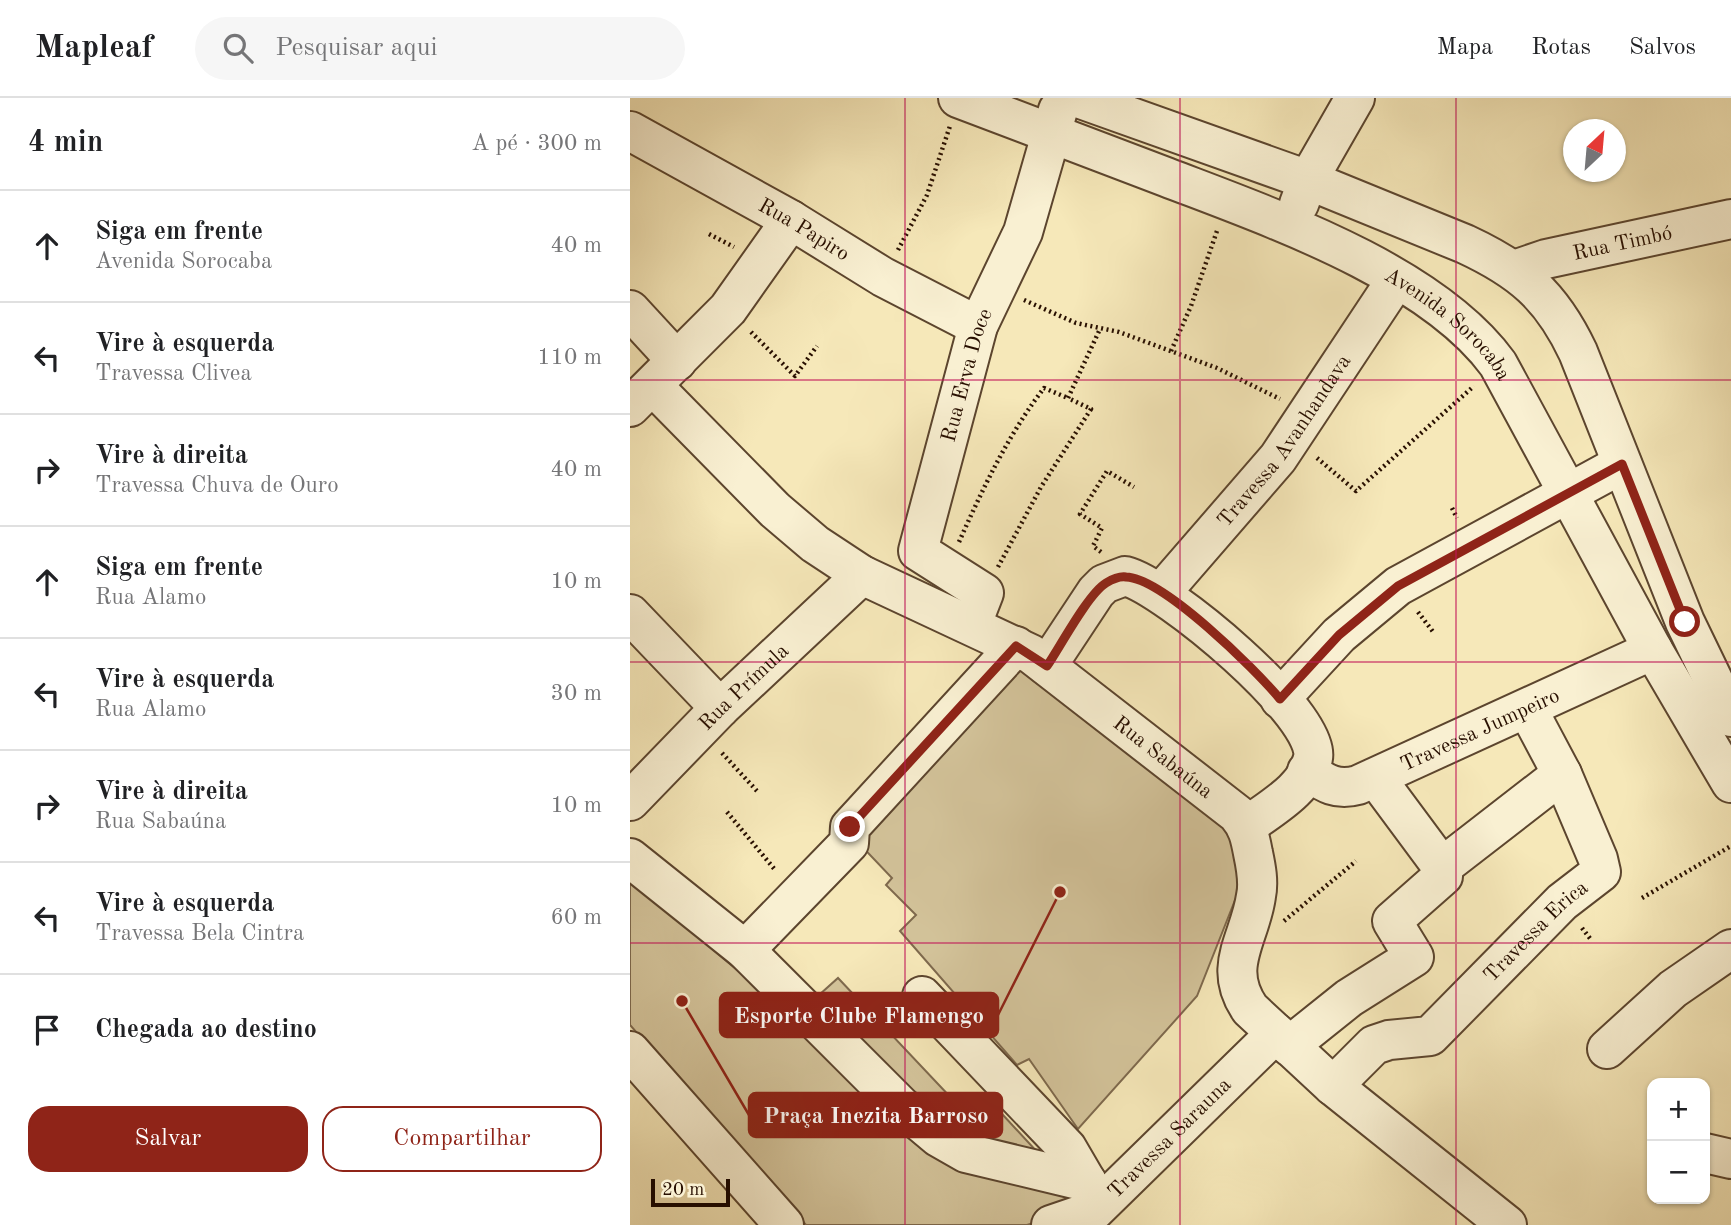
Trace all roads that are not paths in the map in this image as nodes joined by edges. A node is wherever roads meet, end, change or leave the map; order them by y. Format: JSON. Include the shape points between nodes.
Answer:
{"nodes":[{"id":1,"x":958,"y":98,"type":"edge"},
{"id":2,"x":1077,"y":98,"type":"edge"},
{"id":3,"x":1355,"y":98,"type":"edge"},
{"id":4,"x":1056,"y":116,"type":"edge"},
{"id":5,"x":630,"y":131,"type":"edge"},
{"id":6,"x":1308,"y":180,"type":"junction"},
{"id":7,"x":1731,"y":219,"type":"edge"},
{"id":8,"x":791,"y":220,"type":"junction"},
{"id":9,"x":1290,"y":227,"type":"junction"},
{"id":10,"x":1514,"y":270,"type":"junction"},
{"id":11,"x":1396,"y":280,"type":"junction"},
{"id":12,"x":630,"y":310,"type":"edge"},
{"id":13,"x":978,"y":326,"type":"junction"},
{"id":14,"x":653,"y":385,"type":"edge"},
{"id":15,"x":1622,"y":464,"type":"junction"},
{"id":16,"x":1569,"y":495,"type":"junction"},
{"id":17,"x":862,"y":575,"type":"junction"},
{"id":18,"x":1161,"y":593,"type":"junction"},
{"id":19,"x":978,"y":609,"type":"junction"},
{"id":20,"x":630,"y":614,"type":"edge"},
{"id":21,"x":1016,"y":646,"type":"junction"},
{"id":22,"x":1653,"y":650,"type":"junction"},
{"id":23,"x":1047,"y":666,"type":"junction"},
{"id":24,"x":1280,"y":699,"type":"junction"},
{"id":25,"x":1528,"y":710,"type":"junction"},
{"id":26,"x":1731,"y":717,"type":"edge"},
{"id":27,"x":710,"y":719,"type":"junction"},
{"id":28,"x":1307,"y":771,"type":"junction"},
{"id":29,"x":1562,"y":774,"type":"junction"},
{"id":30,"x":1376,"y":778,"type":"junction"},
{"id":31,"x":1731,"y":783,"type":"edge"},
{"id":32,"x":630,"y":801,"type":"edge"},
{"id":33,"x":1247,"y":826,"type":"junction"},
{"id":34,"x":630,"y":858,"type":"edge"},
{"id":35,"x":1442,"y":867,"type":"junction"},
{"id":36,"x":1731,"y":949,"type":"edge"},
{"id":37,"x":745,"y":950,"type":"junction"},
{"id":38,"x":922,"y":996,"type":"dead end"},
{"id":39,"x":1282,"y":1040,"type":"junction"},
{"id":40,"x":1607,"y":1049,"type":"dead end"},
{"id":41,"x":630,"y":1051,"type":"edge"},
{"id":42,"x":1333,"y":1086,"type":"junction"},
{"id":43,"x":1710,"y":1154,"type":"edge"},
{"id":44,"x":1731,"y":1159,"type":"edge"},
{"id":45,"x":1098,"y":1205,"type":"edge"},
{"id":46,"x":784,"y":1225,"type":"edge"},
{"id":47,"x":1051,"y":1225,"type":"edge"},
{"id":48,"x":1507,"y":1225,"type":"edge"}],
"edges":[{"from":1,"to":4,"type":"street","name":"Avenida Sorocaba"},
{"from":2,"to":6,"type":"street"},
{"from":3,"to":6,"type":"street"},
{"from":4,"to":9,"type":"street","name":"Avenida Sorocaba"},
{"from":4,"to":13,"type":"street","name":"Rua Erva Doce","via":[[1023,232]]},
{"from":5,"to":8,"type":"street","name":"Rua Papiro"},
{"from":6,"to":9,"type":"street"},
{"from":6,"to":10,"type":"street","via":[[1465,244]]},
{"from":7,"to":10,"type":"street","name":"Rua Timbó"},
{"from":8,"to":13,"type":"street","name":"Rua Papiro","via":[[883,277]]},
{"from":8,"to":14,"type":"street","via":[[728,309]]},
{"from":9,"to":11,"type":"street","name":"Avenida Sorocaba"},
{"from":10,"to":15,"type":"street","via":[[1547,299],[1567,328]]},
{"from":11,"to":16,"type":"street","name":"Avenida Sorocaba","via":[[1464,324],[1498,364]]},
{"from":11,"to":18,"type":"street","name":"Travessa Avanhandava","via":[[1298,426]]},
{"from":12,"to":14,"type":"street","name":"Rua Sabaúna"},
{"from":13,"to":19,"type":"street","name":"Rua Erva Doce","via":[[918,551],[946,569]]},
{"from":14,"to":17,"type":"street","name":"Rua Sabaúna","via":[[786,521]]},
{"from":15,"to":16,"type":"street"},
{"from":15,"to":26,"type":"street","via":[[1685,622]]},
{"from":16,"to":22,"type":"street","name":"Avenida Sorocaba"},
{"from":16,"to":24,"type":"street","via":[[1398,586],[1339,635]]},
{"from":17,"to":19,"type":"street","name":"Rua Sabaúna"},
{"from":17,"to":27,"type":"street","name":"Rua Prímula"},
{"from":18,"to":23,"type":"street","via":[[1136,579],[1115,579],[1096,592]]},
{"from":18,"to":24,"type":"street","via":[[1232,648]]},
{"from":19,"to":21,"type":"street","name":"Rua Sabaúna"},
{"from":20,"to":27,"type":"street"},
{"from":21,"to":23,"type":"street","name":"Rua Sabaúna"},
{"from":21,"to":37,"type":"street","via":[[850,827],[849,844]]},
{"from":22,"to":25,"type":"street","name":"Travessa Jumpeiro"},
{"from":22,"to":31,"type":"street","name":"Avenida Sorocaba"},
{"from":23,"to":33,"type":"street","name":"Rua Sabaúna"},
{"from":24,"to":28,"type":"street","via":[[1313,746]]},
{"from":25,"to":29,"type":"street","name":"Travessa Erica"},
{"from":25,"to":30,"type":"street","name":"Travessa Jumpeiro"},
{"from":27,"to":32,"type":"street","name":"Rua Prímula"},
{"from":28,"to":30,"type":"street","name":"Travessa Jumpeiro","via":[[1344,789]]},
{"from":28,"to":33,"type":"street","via":[[1301,783]]},
{"from":29,"to":35,"type":"street"},
{"from":29,"to":42,"type":"street","name":"Travessa Erica","via":[[1601,872],[1562,902],[1430,1036],[1374,1045]]},
{"from":30,"to":35,"type":"street"},
{"from":33,"to":39,"type":"street","via":[[1256,897],[1236,975],[1245,1002]]},
{"from":34,"to":37,"type":"street"},
{"from":35,"to":39,"type":"street","name":"Travessa Sarauna","via":[[1443,876],[1392,921],[1414,957]]},
{"from":36,"to":40,"type":"street","via":[[1673,989]]},
{"from":37,"to":45,"type":"street","via":[[901,1106],[938,1136],[966,1153]]},
{"from":38,"to":45,"type":"street","via":[[1067,1148]]},
{"from":39,"to":42,"type":"street"},
{"from":39,"to":45,"type":"street","name":"Travessa Sarauna"},
{"from":41,"to":46,"type":"street"},
{"from":42,"to":48,"type":"street"},
{"from":43,"to":44,"type":"street"},
{"from":45,"to":47,"type":"street","name":"Travessa Sarauna"}]}
